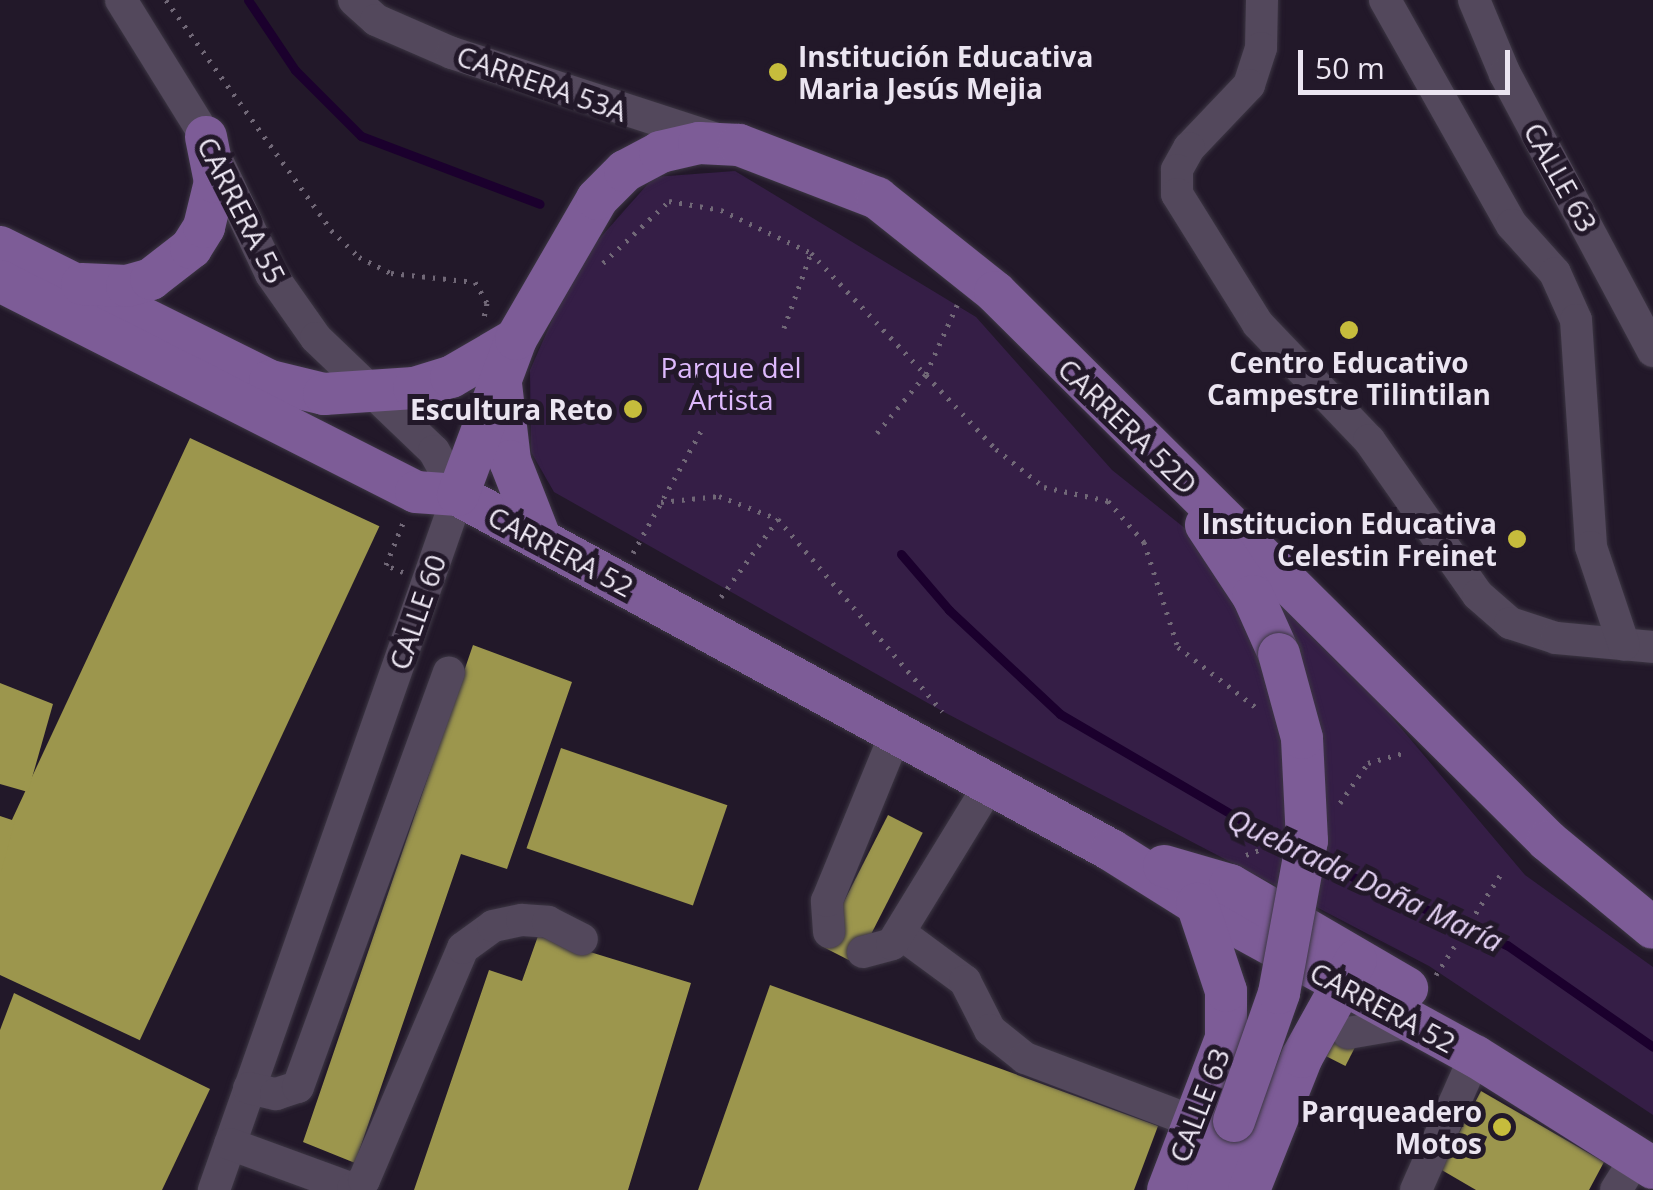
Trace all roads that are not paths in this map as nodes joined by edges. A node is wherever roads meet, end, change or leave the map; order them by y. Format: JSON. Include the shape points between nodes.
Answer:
{"nodes":[{"id":1,"x":120,"y":0,"type":"edge"},
{"id":2,"x":354,"y":0,"type":"edge"},
{"id":3,"x":1262,"y":0,"type":"edge"},
{"id":4,"x":1386,"y":0,"type":"edge"},
{"id":5,"x":1474,"y":0,"type":"edge"},
{"id":6,"x":206,"y":137,"type":"junction"},
{"id":7,"x":739,"y":146,"type":"junction"},
{"id":8,"x":0,"y":247,"type":"edge"},
{"id":9,"x":0,"y":281,"type":"edge"},
{"id":10,"x":76,"y":283,"type":"junction"},
{"id":11,"x":500,"y":327,"type":"junction"},
{"id":12,"x":1653,"y":351,"type":"edge"},
{"id":13,"x":1068,"y":371,"type":"junction"},
{"id":14,"x":500,"y":379,"type":"junction"},
{"id":15,"x":374,"y":394,"type":"junction"},
{"id":16,"x":458,"y":495,"type":"junction"},
{"id":17,"x":541,"y":540,"type":"junction"},
{"id":18,"x":1638,"y":646,"type":"edge"},
{"id":19,"x":449,"y":673,"type":"dead end"},
{"id":20,"x":896,"y":733,"type":"junction"},
{"id":21,"x":990,"y":784,"type":"junction"},
{"id":22,"x":1111,"y":850,"type":"junction"},
{"id":23,"x":1197,"y":904,"type":"junction"},
{"id":24,"x":1653,"y":928,"type":"edge"},
{"id":25,"x":829,"y":932,"type":"dead end"},
{"id":26,"x":900,"y":933,"type":"junction"},
{"id":27,"x":582,"y":938,"type":"dead end"},
{"id":28,"x":864,"y":952,"type":"dead end"},
{"id":29,"x":1350,"y":973,"type":"junction"},
{"id":30,"x":1420,"y":1005,"type":"junction"},
{"id":31,"x":1226,"y":1038,"type":"junction"},
{"id":32,"x":1317,"y":1053,"type":"junction"},
{"id":33,"x":1475,"y":1056,"type":"junction"},
{"id":34,"x":249,"y":1088,"type":"junction"},
{"id":35,"x":1192,"y":1121,"type":"junction"},
{"id":36,"x":230,"y":1144,"type":"junction"},
{"id":37,"x":1640,"y":1163,"type":"edge"},
{"id":38,"x":1256,"y":1171,"type":"edge"},
{"id":39,"x":214,"y":1190,"type":"edge"},
{"id":40,"x":1168,"y":1190,"type":"edge"},
{"id":41,"x":1208,"y":1190,"type":"edge"},
{"id":42,"x":1416,"y":1190,"type":"edge"}],
"edges":[{"from":1,"to":6,"type":"street","name":"CARRERA 55"},
{"from":2,"to":7,"type":"street","name":"CARRERA 53A","via":[[376,20],[452,53]]},
{"from":3,"to":18,"type":"street","via":[[1261,48],[1249,85],[1189,148],[1178,170],[1177,194],[1258,324],[1368,440],[1478,596],[1510,623],[1556,638]]},
{"from":4,"to":18,"type":"street","via":[[1512,225],[1555,273],[1576,320],[1591,547]]},
{"from":5,"to":12,"type":"street","name":"CALLE 63","via":[[1505,74]]},
{"from":6,"to":10,"type":"main road","via":[[215,182],[204,227],[191,248],[172,266],[126,286]]},
{"from":6,"to":15,"type":"street","name":"CARRERA 55","via":[[271,274],[316,338]]},
{"from":7,"to":11,"type":"main road","name":"CALLE 60","via":[[680,147],[625,171],[596,199]]},
{"from":7,"to":13,"type":"main road","name":"CARRERA 52D","via":[[877,198],[972,272]]},
{"from":8,"to":10,"type":"main road"},
{"from":9,"to":16,"type":"main road","name":"CARRERA 52","via":[[416,492]]},
{"from":10,"to":15,"type":"main road","via":[[270,381],[324,394]]},
{"from":11,"to":14,"type":"main road","name":"CALLE 60"},
{"from":11,"to":15,"type":"main road","via":[[450,377]]},
{"from":13,"to":24,"type":"main road","name":"CARRERA 52D","via":[[1271,561],[1548,841]]},
{"from":13,"to":41,"type":"main road","bridge":true,"via":[[1232,557],[1279,654],[1307,782],[1302,889],[1271,1019]]},
{"from":14,"to":16,"type":"main road","name":"CALLE 60"},
{"from":14,"to":17,"type":"main road","via":[[510,461]]},
{"from":15,"to":16,"type":"street","name":"CARRERA 55","via":[[434,451]]},
{"from":16,"to":17,"type":"main road","name":"CARRERA 52"},
{"from":16,"to":34,"type":"street","name":"CALLE 60"},
{"from":17,"to":20,"type":"main road","name":"CARRERA 52"},
{"from":19,"to":34,"type":"street","via":[[298,1087],[276,1094]]},
{"from":20,"to":21,"type":"main road","name":"CARRERA 52"},
{"from":20,"to":25,"type":"street","via":[[826,901]]},
{"from":21,"to":22,"type":"main road","name":"CARRERA 52"},
{"from":21,"to":26,"type":"street"},
{"from":22,"to":23,"type":"main road","name":"CARRERA 52"},
{"from":22,"to":29,"type":"main road","name":"CARRERA 52","via":[[1230,886]]},
{"from":23,"to":29,"type":"main road","name":"CARRERA 52"},
{"from":23,"to":31,"type":"main road","name":"CALLE 63","via":[[1226,991]]},
{"from":26,"to":28,"type":"street","via":[[892,944]]},
{"from":26,"to":35,"type":"street","via":[[965,981],[990,1030],[1025,1058]]},
{"from":27,"to":36,"type":"street","via":[[548,922],[522,920],[492,926],[464,948],[364,1180],[353,1189]]},
{"from":29,"to":30,"type":"main road","name":"CARRERA 52"},
{"from":29,"to":32,"type":"main road"},
{"from":29,"to":37,"type":"main road","name":"CARRERA 52"},
{"from":30,"to":32,"type":"street"},
{"from":30,"to":33,"type":"main road","name":"CARRERA 52"},
{"from":31,"to":32,"type":"main road","via":[[1241,1075],[1258,1086]]},
{"from":31,"to":35,"type":"main road","name":"CALLE 63"},
{"from":32,"to":38,"type":"main road"},
{"from":33,"to":37,"type":"main road","name":"CARRERA 52"},
{"from":33,"to":42,"type":"street"},
{"from":34,"to":36,"type":"street","name":"CALLE 60"},
{"from":35,"to":38,"type":"main road","via":[[1232,1113],[1256,1129]]},
{"from":35,"to":40,"type":"main road","name":"CALLE 63"},
{"from":36,"to":39,"type":"street","name":"CALLE 60"}]}
